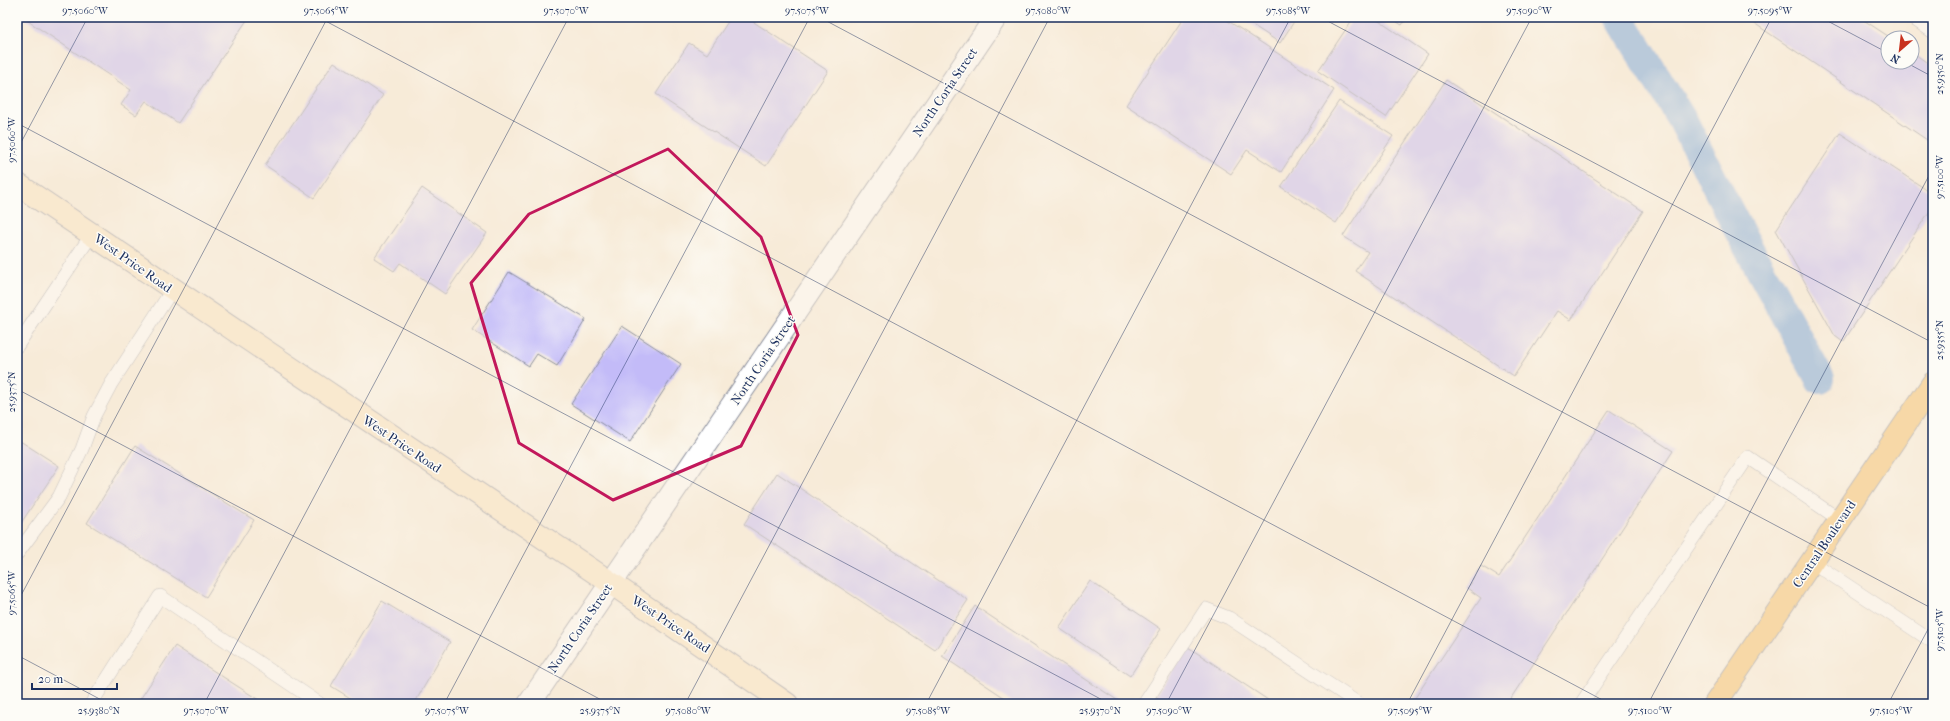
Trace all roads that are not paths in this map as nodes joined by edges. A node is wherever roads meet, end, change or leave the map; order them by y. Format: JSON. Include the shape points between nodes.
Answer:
{"nodes":[{"id":1,"x":996,"y":17,"type":"edge"},
{"id":2,"x":1911,"y":17,"type":"edge"},
{"id":3,"x":1933,"y":32,"type":"edge"},
{"id":4,"x":17,"y":184,"type":"edge"},
{"id":5,"x":92,"y":234,"type":"junction"},
{"id":6,"x":172,"y":290,"type":"junction"},
{"id":7,"x":17,"y":346,"type":"edge"},
{"id":8,"x":1933,"y":383,"type":"edge"},
{"id":9,"x":1840,"y":520,"type":"junction"},
{"id":10,"x":17,"y":554,"type":"edge"},
{"id":11,"x":1812,"y":562,"type":"junction"},
{"id":12,"x":611,"y":583,"type":"junction"},
{"id":13,"x":1933,"y":642,"type":"edge"},
{"id":14,"x":91,"y":704,"type":"edge"},
{"id":15,"x":320,"y":704,"type":"edge"},
{"id":16,"x":529,"y":704,"type":"edge"},
{"id":17,"x":787,"y":704,"type":"edge"},
{"id":18,"x":1144,"y":704,"type":"edge"},
{"id":19,"x":1359,"y":704,"type":"edge"},
{"id":20,"x":1581,"y":704,"type":"edge"},
{"id":21,"x":1715,"y":704,"type":"edge"}],
"edges":[{"from":1,"to":12,"type":"street","name":"North Coria Street"},
{"from":2,"to":3,"type":"lane"},
{"from":4,"to":5,"type":"main road","name":"West Price Road"},
{"from":5,"to":6,"type":"main road","name":"West Price Road"},
{"from":5,"to":7,"type":"lane"},
{"from":6,"to":10,"type":"lane","via":[[101,403],[59,497]]},
{"from":6,"to":12,"type":"main road","name":"West Price Road"},
{"from":8,"to":9,"type":"main road","name":"Central Boulevard"},
{"from":9,"to":11,"type":"main road","name":"Central Boulevard"},
{"from":9,"to":20,"type":"lane","via":[[1748,457]]},
{"from":11,"to":13,"type":"lane"},
{"from":11,"to":21,"type":"main road","name":"Central Boulevard"},
{"from":12,"to":16,"type":"street","name":"North Coria Street"},
{"from":12,"to":17,"type":"main road","name":"West Price Road"},
{"from":14,"to":15,"type":"lane","via":[[160,596]]},
{"from":18,"to":19,"type":"lane","via":[[1206,609],[1229,618]]}]}
